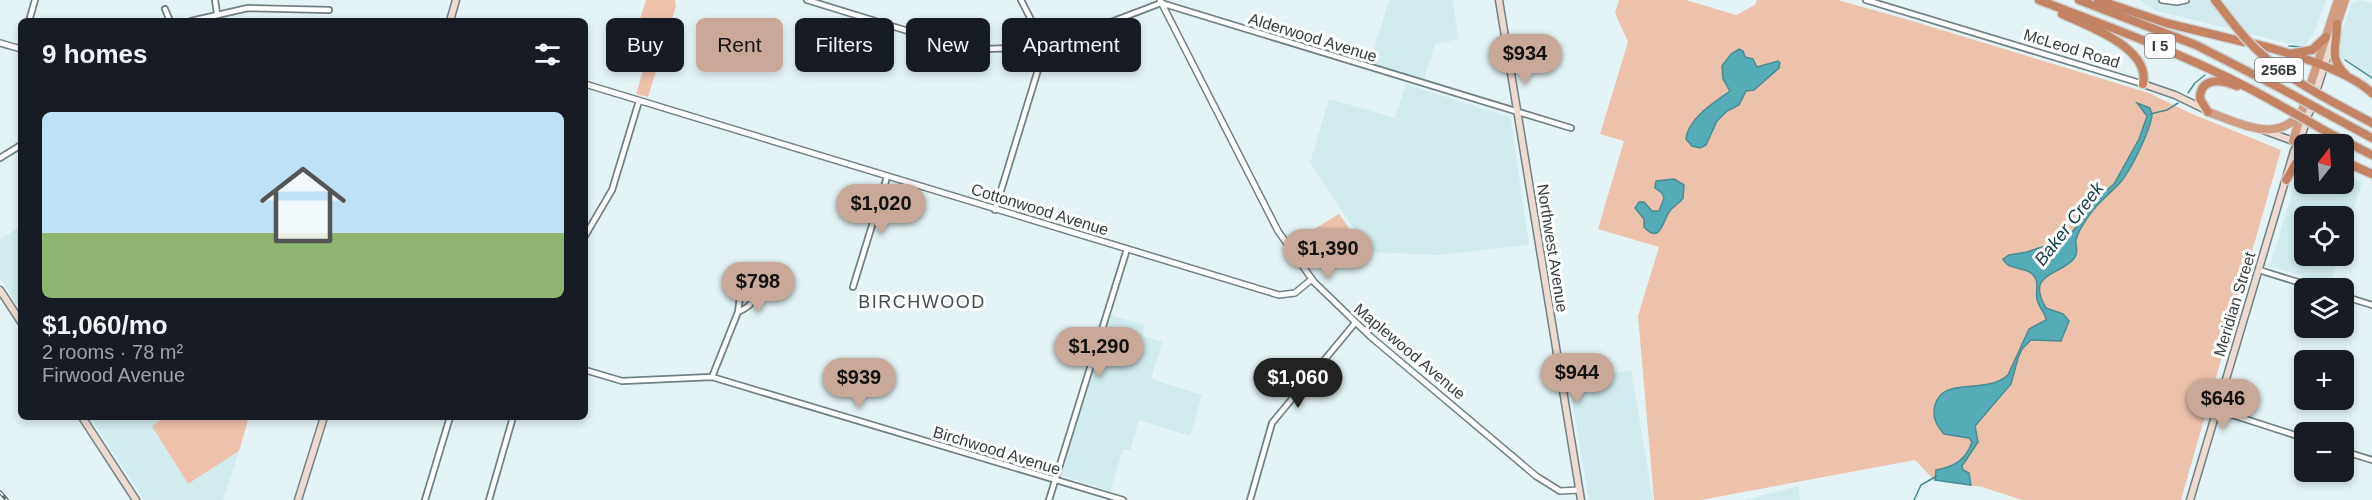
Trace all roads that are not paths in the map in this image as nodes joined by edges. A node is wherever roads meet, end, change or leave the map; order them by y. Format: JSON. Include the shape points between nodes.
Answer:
{"nodes":[{"id":1,"x":35,"y":0,"type":"edge"},
{"id":2,"x":215,"y":0,"type":"edge"},
{"id":3,"x":265,"y":0,"type":"edge"},
{"id":4,"x":316,"y":0,"type":"edge"},
{"id":5,"x":456,"y":0,"type":"edge"},
{"id":6,"x":807,"y":0,"type":"edge"},
{"id":7,"x":1021,"y":0,"type":"edge"},
{"id":8,"x":1499,"y":0,"type":"edge"},
{"id":9,"x":1866,"y":0,"type":"edge"},
{"id":10,"x":2031,"y":0,"type":"edge"},
{"id":11,"x":2039,"y":0,"type":"edge"},
{"id":12,"x":2079,"y":0,"type":"edge"},
{"id":13,"x":2098,"y":0,"type":"edge"},
{"id":14,"x":2162,"y":0,"type":"edge"},
{"id":15,"x":2186,"y":0,"type":"edge"},
{"id":16,"x":2338,"y":0,"type":"edge"},
{"id":17,"x":2345,"y":0,"type":"edge"},
{"id":18,"x":1160,"y":1,"type":"edge"},
{"id":19,"x":2219,"y":2,"type":"edge"},
{"id":20,"x":266,"y":8,"type":"junction"},
{"id":21,"x":165,"y":9,"type":"dead end"},
{"id":22,"x":316,"y":9,"type":"junction"},
{"id":23,"x":329,"y":10,"type":"dead end"},
{"id":24,"x":217,"y":13,"type":"junction"},
{"id":25,"x":30,"y":18,"type":"edge"},
{"id":26,"x":169,"y":18,"type":"edge"},
{"id":27,"x":201,"y":18,"type":"edge"},
{"id":28,"x":451,"y":18,"type":"edge"},
{"id":29,"x":1030,"y":18,"type":"edge"},
{"id":30,"x":1118,"y":18,"type":"edge"},
{"id":31,"x":2337,"y":24,"type":"junction"},
{"id":32,"x":2326,"y":37,"type":"junction"},
{"id":33,"x":2244,"y":42,"type":"dead end"},
{"id":34,"x":0,"y":43,"type":"edge"},
{"id":35,"x":2255,"y":44,"type":"dead end"},
{"id":36,"x":18,"y":47,"type":"edge"},
{"id":37,"x":1002,"y":48,"type":"edge"},
{"id":38,"x":2288,"y":53,"type":"junction"},
{"id":39,"x":2320,"y":66,"type":"junction"},
{"id":40,"x":1037,"y":72,"type":"edge"},
{"id":41,"x":2345,"y":75,"type":"junction"},
{"id":42,"x":2143,"y":84,"type":"junction"},
{"id":43,"x":588,"y":85,"type":"edge"},
{"id":44,"x":2372,"y":93,"type":"edge"},
{"id":45,"x":639,"y":101,"type":"junction"},
{"id":46,"x":2309,"y":101,"type":"dead end"},
{"id":47,"x":2276,"y":103,"type":"junction"},
{"id":48,"x":1517,"y":112,"type":"junction"},
{"id":49,"x":2208,"y":112,"type":"junction"},
{"id":50,"x":2372,"y":123,"type":"edge"},
{"id":51,"x":1571,"y":128,"type":"dead end"},
{"id":52,"x":2261,"y":130,"type":"junction"},
{"id":53,"x":2299,"y":134,"type":"edge"},
{"id":54,"x":2372,"y":138,"type":"edge"},
{"id":55,"x":2294,"y":143,"type":"edge"},
{"id":56,"x":18,"y":147,"type":"edge"},
{"id":57,"x":2372,"y":155,"type":"edge"},
{"id":58,"x":2294,"y":157,"type":"edge"},
{"id":59,"x":0,"y":158,"type":"edge"},
{"id":60,"x":2294,"y":166,"type":"edge"},
{"id":61,"x":2354,"y":166,"type":"edge"},
{"id":62,"x":2372,"y":174,"type":"edge"},
{"id":63,"x":887,"y":177,"type":"junction"},
{"id":64,"x":2286,"y":180,"type":"junction"},
{"id":65,"x":995,"y":210,"type":"junction"},
{"id":66,"x":588,"y":231,"type":"edge"},
{"id":67,"x":1127,"y":249,"type":"junction"},
{"id":68,"x":2259,"y":270,"type":"junction"},
{"id":69,"x":1312,"y":279,"type":"junction"},
{"id":70,"x":2294,"y":281,"type":"edge"},
{"id":71,"x":853,"y":287,"type":"dead end"},
{"id":72,"x":0,"y":290,"type":"edge"},
{"id":73,"x":2354,"y":299,"type":"edge"},
{"id":74,"x":2372,"y":305,"type":"edge"},
{"id":75,"x":738,"y":312,"type":"dead end"},
{"id":76,"x":18,"y":317,"type":"edge"},
{"id":77,"x":1355,"y":323,"type":"junction"},
{"id":78,"x":588,"y":371,"type":"edge"},
{"id":79,"x":712,"y":377,"type":"junction"},
{"id":80,"x":2217,"y":410,"type":"junction"},
{"id":81,"x":84,"y":420,"type":"edge"},
{"id":82,"x":323,"y":420,"type":"edge"},
{"id":83,"x":449,"y":420,"type":"edge"},
{"id":84,"x":512,"y":420,"type":"edge"},
{"id":85,"x":2294,"y":435,"type":"edge"},
{"id":86,"x":2354,"y":454,"type":"edge"},
{"id":87,"x":2372,"y":460,"type":"edge"},
{"id":88,"x":1055,"y":480,"type":"junction"},
{"id":89,"x":1579,"y":490,"type":"junction"},
{"id":90,"x":136,"y":500,"type":"edge"},
{"id":91,"x":299,"y":500,"type":"edge"},
{"id":92,"x":425,"y":500,"type":"edge"},
{"id":93,"x":489,"y":500,"type":"edge"},
{"id":94,"x":1049,"y":500,"type":"edge"},
{"id":95,"x":1123,"y":500,"type":"edge"},
{"id":96,"x":1250,"y":500,"type":"edge"},
{"id":97,"x":1581,"y":500,"type":"edge"},
{"id":98,"x":2190,"y":500,"type":"edge"}],
"edges":[{"from":1,"to":25,"type":"street"},
{"from":2,"to":24,"type":"street"},
{"from":3,"to":20,"type":"street"},
{"from":4,"to":22,"type":"street"},
{"from":5,"to":28,"type":"main road"},
{"from":6,"to":37,"type":"street","via":[[950,45]]},
{"from":7,"to":29,"type":"street"},
{"from":8,"to":48,"type":"main road","name":"Northwest Avenue"},
{"from":9,"to":42,"type":"street","name":"McLeod Road"},
{"from":10,"to":42,"type":"highway","via":[[2125,46],[2143,66]]},
{"from":11,"to":47,"type":"highway","number":"I 5","via":[[2188,58]]},
{"from":12,"to":54,"type":"highway","number":"I 5","bridge":true,"via":[[2196,45]]},
{"from":13,"to":33,"type":"highway"},
{"from":14,"to":15,"type":"street"},
{"from":16,"to":32,"type":"highway"},
{"from":17,"to":31,"type":"highway"},
{"from":18,"to":30,"type":"street"},
{"from":18,"to":48,"type":"street","name":"Alderwood Avenue"},
{"from":18,"to":69,"type":"street","name":"Maplewood Avenue","via":[[1278,231]]},
{"from":19,"to":50,"type":"highway","number":"256B","bridge":true,"via":[[2236,27],[2274,66]]},
{"from":20,"to":22,"type":"street"},
{"from":20,"to":24,"type":"street"},
{"from":21,"to":26,"type":"street"},
{"from":22,"to":23,"type":"street"},
{"from":24,"to":27,"type":"street"},
{"from":31,"to":39,"type":"main road"},
{"from":31,"to":41,"type":"highway","via":[[2334,57]]},
{"from":32,"to":38,"type":"highway","via":[[2308,52]]},
{"from":32,"to":39,"type":"highway"},
{"from":34,"to":36,"type":"street"},
{"from":35,"to":38,"type":"highway"},
{"from":38,"to":39,"type":"highway"},
{"from":39,"to":41,"type":"highway"},
{"from":39,"to":46,"type":"highway"},
{"from":40,"to":65,"type":"street"},
{"from":41,"to":44,"type":"highway"},
{"from":42,"to":49,"type":"main road","name":"McLeod Road"},
{"from":43,"to":45,"type":"street","name":"Cottonwood Avenue"},
{"from":45,"to":63,"type":"street","name":"Cottonwood Avenue"},
{"from":45,"to":66,"type":"street","via":[[612,190]]},
{"from":47,"to":49,"type":"highway","via":[[2213,80],[2200,94]]},
{"from":47,"to":57,"type":"highway","number":"I 5","bridge":true},
{"from":48,"to":51,"type":"street","name":"Alderwood Avenue"},
{"from":48,"to":89,"type":"main road","name":"Northwest Avenue"},
{"from":49,"to":52,"type":"highway","name":"McLeod Road"},
{"from":52,"to":53,"type":"highway","name":"Meridian Street","via":[[2300,122]]},
{"from":52,"to":55,"type":"main road","name":"McLeod Road"},
{"from":56,"to":59,"type":"street"},
{"from":58,"to":64,"type":"main road","name":"Meridian Street"},
{"from":60,"to":64,"type":"highway"},
{"from":61,"to":62,"type":"highway"},
{"from":63,"to":65,"type":"street","name":"Cottonwood Avenue"},
{"from":63,"to":71,"type":"street"},
{"from":64,"to":68,"type":"main road","name":"Meridian Street"},
{"from":65,"to":67,"type":"street","name":"Cottonwood Avenue"},
{"from":67,"to":69,"type":"street","name":"Cottonwood Avenue","via":[[1279,295],[1295,293]]},
{"from":67,"to":88,"type":"street"},
{"from":68,"to":70,"type":"street"},
{"from":68,"to":80,"type":"main road","name":"Meridian Street"},
{"from":69,"to":77,"type":"street","name":"Maplewood Avenue"},
{"from":72,"to":76,"type":"main road"},
{"from":73,"to":74,"type":"street"},
{"from":75,"to":79,"type":"street"},
{"from":77,"to":89,"type":"street","name":"Maplewood Avenue","via":[[1547,484],[1560,491]]},
{"from":77,"to":96,"type":"street","via":[[1272,423]]},
{"from":78,"to":79,"type":"street","name":"Birchwood Avenue","via":[[630,381]]},
{"from":79,"to":88,"type":"street","name":"Birchwood Avenue"},
{"from":80,"to":85,"type":"street"},
{"from":80,"to":98,"type":"main road","name":"Meridian Street"},
{"from":81,"to":90,"type":"main road"},
{"from":82,"to":91,"type":"main road"},
{"from":83,"to":92,"type":"street"},
{"from":84,"to":93,"type":"street"},
{"from":86,"to":87,"type":"street"},
{"from":88,"to":94,"type":"street"},
{"from":88,"to":95,"type":"street","name":"Birchwood Avenue"},
{"from":89,"to":97,"type":"main road","name":"Northwest Avenue"}]}
